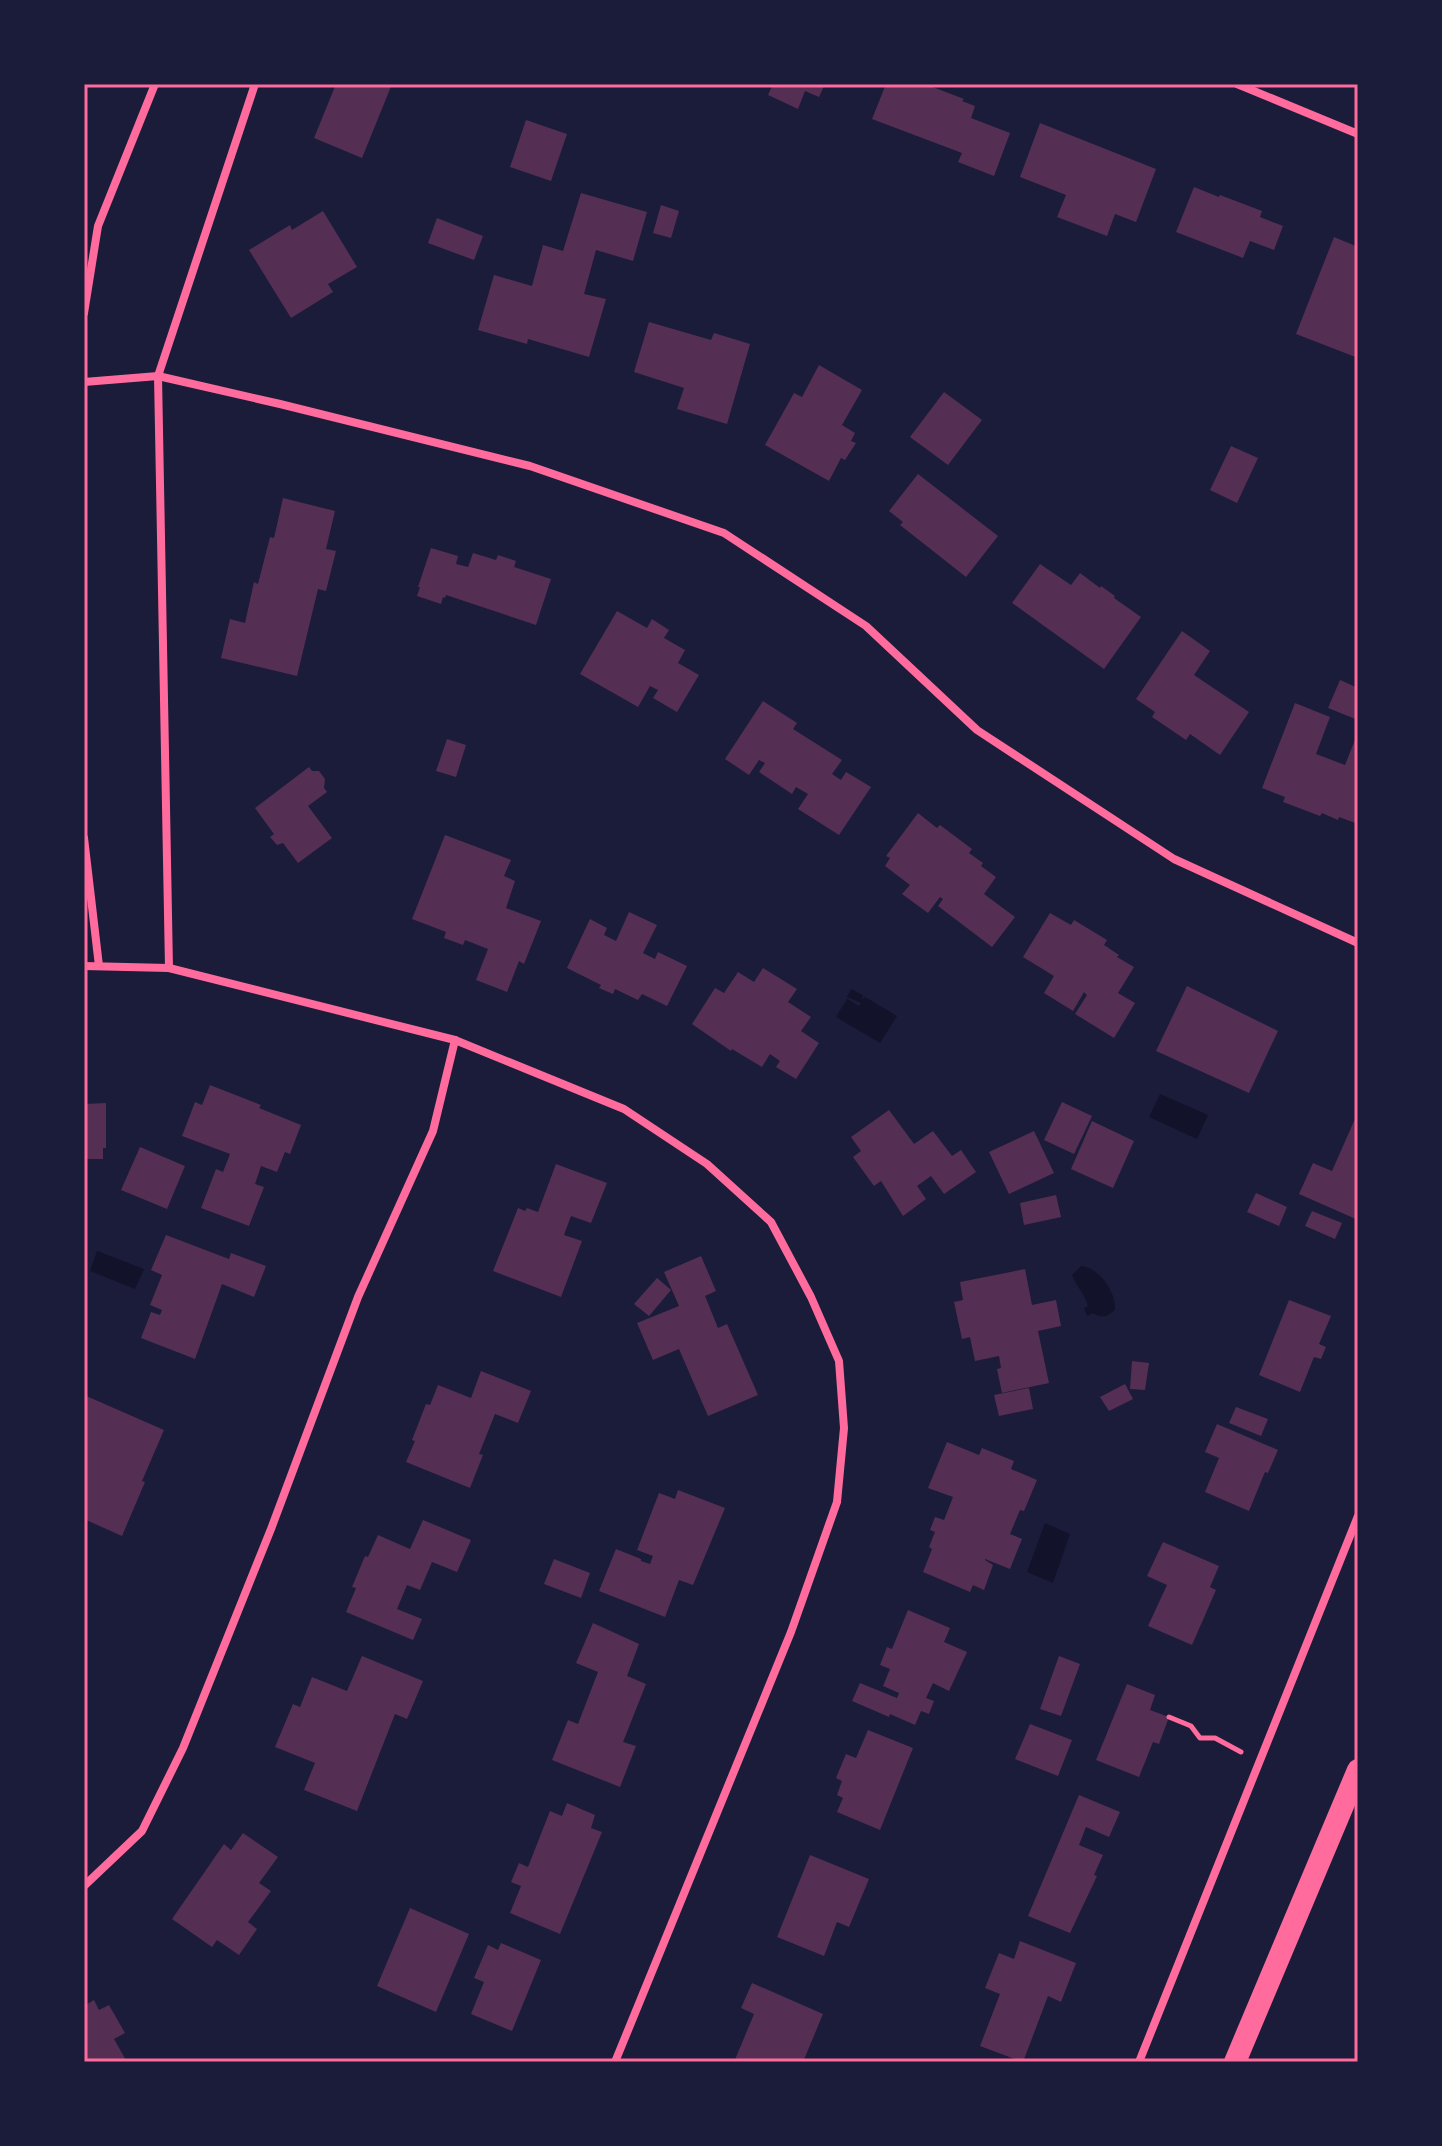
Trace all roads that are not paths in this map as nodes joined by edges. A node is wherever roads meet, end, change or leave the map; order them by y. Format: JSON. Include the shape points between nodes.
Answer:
{"nodes":[{"id":1,"x":155,"y":84,"type":"edge"},
{"id":2,"x":255,"y":84,"type":"edge"},
{"id":3,"x":1237,"y":84,"type":"edge"},
{"id":4,"x":1358,"y":134,"type":"edge"},
{"id":5,"x":84,"y":313,"type":"edge"},
{"id":6,"x":158,"y":376,"type":"junction"},
{"id":7,"x":84,"y":382,"type":"edge"},
{"id":8,"x":84,"y":838,"type":"edge"},
{"id":9,"x":1358,"y":943,"type":"edge"},
{"id":10,"x":84,"y":966,"type":"edge"},
{"id":11,"x":99,"y":966,"type":"junction"},
{"id":12,"x":169,"y":968,"type":"junction"},
{"id":13,"x":455,"y":1040,"type":"junction"},
{"id":14,"x":1358,"y":1516,"type":"edge"},
{"id":15,"x":1358,"y":1770,"type":"edge"},
{"id":16,"x":84,"y":1886,"type":"edge"},
{"id":17,"x":615,"y":2062,"type":"edge"},
{"id":18,"x":1139,"y":2062,"type":"edge"},
{"id":19,"x":1235,"y":2062,"type":"edge"}],
"edges":[{"from":1,"to":5,"type":"street","via":[[98,226]]},
{"from":2,"to":6,"type":"street"},
{"from":3,"to":4,"type":"street"},
{"from":6,"to":7,"type":"street"},
{"from":6,"to":9,"type":"street","via":[[530,466],[724,533],[866,626],[977,730],[1174,859]]},
{"from":6,"to":12,"type":"street"},
{"from":8,"to":11,"type":"street"},
{"from":10,"to":11,"type":"street"},
{"from":11,"to":12,"type":"street"},
{"from":12,"to":13,"type":"street"},
{"from":13,"to":16,"type":"street","via":[[433,1131],[358,1297],[183,1748],[142,1831]]},
{"from":13,"to":17,"type":"street","via":[[624,1109],[707,1164],[771,1222],[839,1361],[844,1428],[837,1502],[791,1632]]},
{"from":14,"to":18,"type":"street"},
{"from":15,"to":19,"type":"highway"}]}
